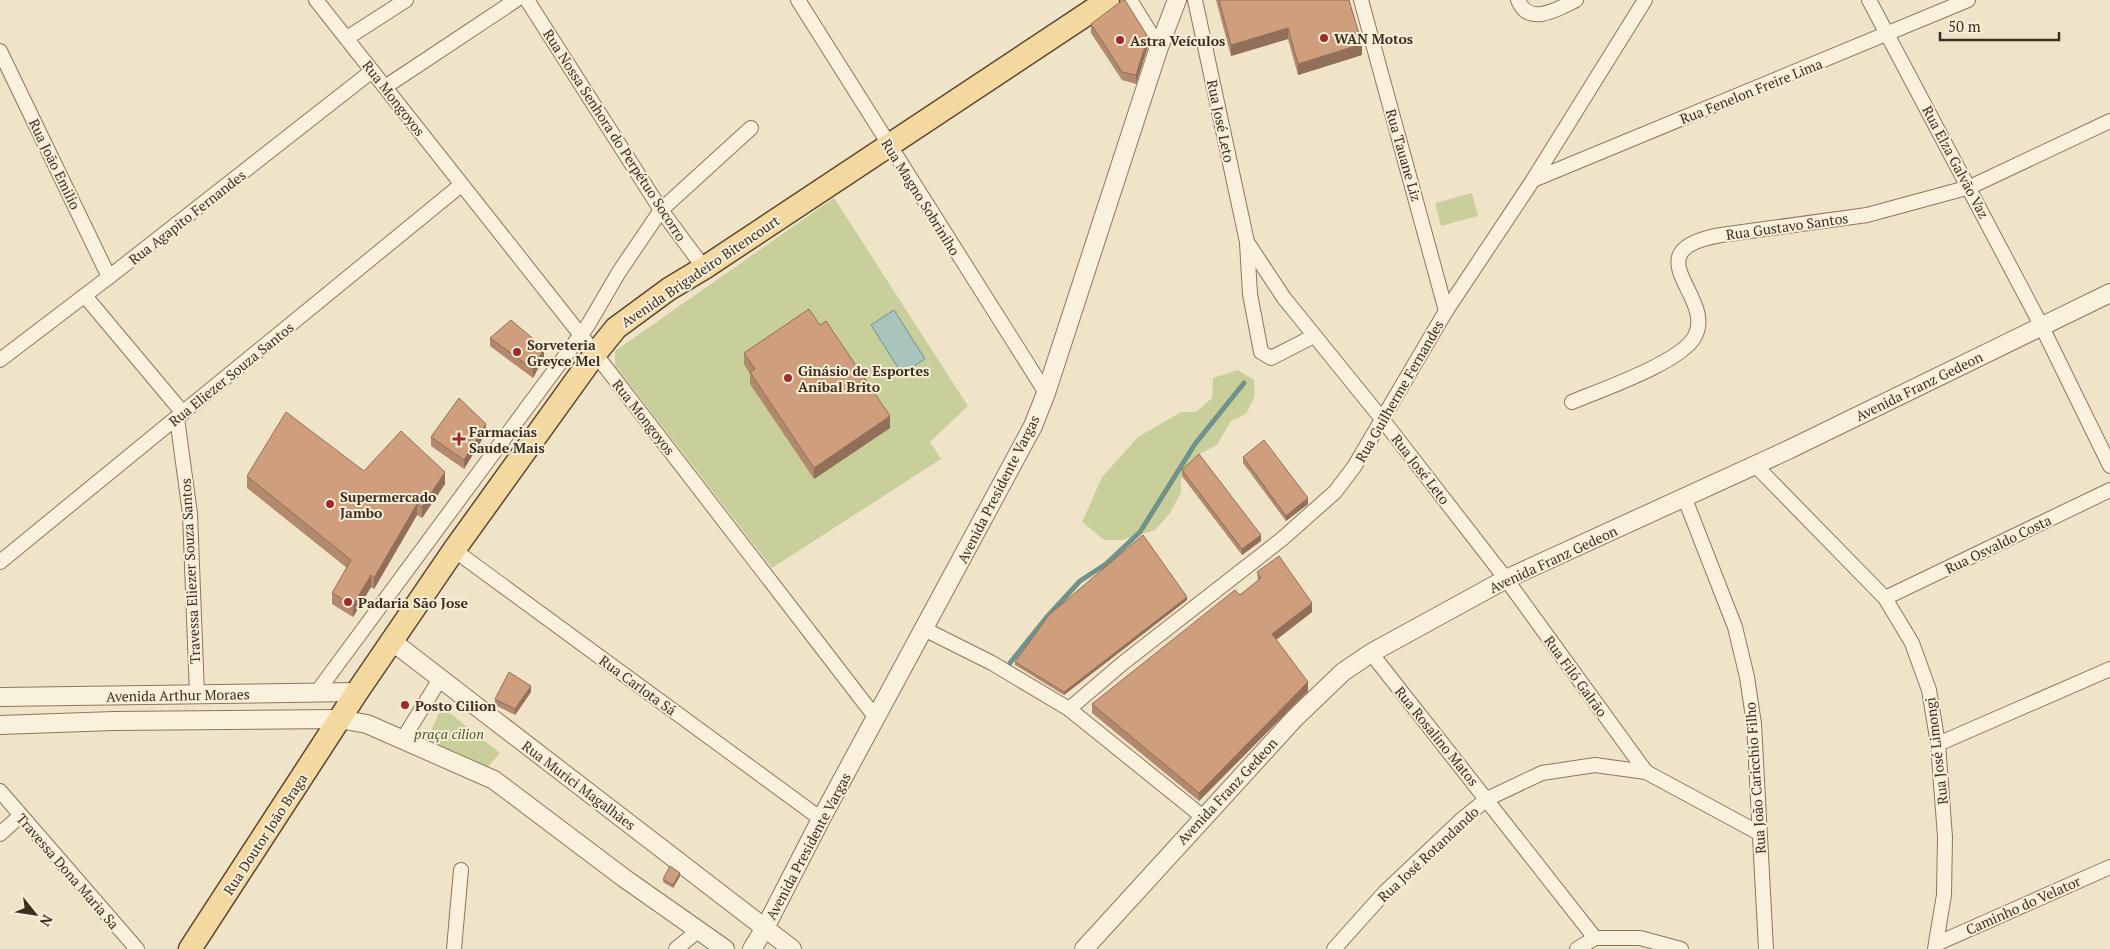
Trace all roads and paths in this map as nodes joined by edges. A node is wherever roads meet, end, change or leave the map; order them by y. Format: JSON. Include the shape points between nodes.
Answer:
{"nodes":[{"id":1,"x":316,"y":0,"type":"edge"},
{"id":2,"x":406,"y":0,"type":"edge"},
{"id":3,"x":516,"y":0,"type":"edge"},
{"id":4,"x":527,"y":0,"type":"edge"},
{"id":5,"x":798,"y":0,"type":"edge"},
{"id":6,"x":1108,"y":0,"type":"edge"},
{"id":7,"x":1130,"y":0,"type":"edge"},
{"id":8,"x":1177,"y":0,"type":"edge"},
{"id":9,"x":1195,"y":0,"type":"edge"},
{"id":10,"x":1361,"y":0,"type":"edge"},
{"id":11,"x":1518,"y":0,"type":"edge"},
{"id":12,"x":1576,"y":0,"type":"edge"},
{"id":13,"x":1645,"y":0,"type":"edge"},
{"id":14,"x":1869,"y":0,"type":"edge"},
{"id":15,"x":1968,"y":0,"type":"edge"},
{"id":16,"x":1888,"y":34,"type":"junction"},
{"id":17,"x":347,"y":38,"type":"junction"},
{"id":18,"x":1159,"y":47,"type":"junction"},
{"id":19,"x":0,"y":51,"type":"edge"},
{"id":20,"x":372,"y":71,"type":"junction"},
{"id":21,"x":386,"y":87,"type":"junction"},
{"id":22,"x":2110,"y":121,"type":"edge"},
{"id":23,"x":751,"y":128,"type":"dead end"},
{"id":24,"x":889,"y":146,"type":"junction"},
{"id":25,"x":1533,"y":180,"type":"junction"},
{"id":26,"x":461,"y":185,"type":"junction"},
{"id":27,"x":1970,"y":187,"type":"junction"},
{"id":28,"x":661,"y":210,"type":"junction"},
{"id":29,"x":1247,"y":242,"type":"junction"},
{"id":30,"x":704,"y":268,"type":"junction"},
{"id":31,"x":109,"y":278,"type":"junction"},
{"id":32,"x":2110,"y":293,"type":"edge"},
{"id":33,"x":85,"y":296,"type":"junction"},
{"id":34,"x":1446,"y":311,"type":"junction"},
{"id":35,"x":2042,"y":325,"type":"junction"},
{"id":36,"x":580,"y":334,"type":"junction"},
{"id":37,"x":1314,"y":336,"type":"junction"},
{"id":38,"x":595,"y":354,"type":"junction"},
{"id":39,"x":0,"y":360,"type":"edge"},
{"id":40,"x":1046,"y":393,"type":"junction"},
{"id":41,"x":1572,"y":402,"type":"dead end"},
{"id":42,"x":180,"y":416,"type":"junction"},
{"id":43,"x":1382,"y":419,"type":"junction"},
{"id":44,"x":1756,"y":465,"type":"junction"},
{"id":45,"x":2110,"y":466,"type":"edge"},
{"id":46,"x":2110,"y":490,"type":"edge"},
{"id":47,"x":1685,"y":499,"type":"junction"},
{"id":48,"x":454,"y":550,"type":"junction"},
{"id":49,"x":0,"y":562,"type":"edge"},
{"id":50,"x":1506,"y":580,"type":"junction"},
{"id":51,"x":1885,"y":598,"type":"junction"},
{"id":52,"x":924,"y":629,"type":"junction"},
{"id":53,"x":393,"y":642,"type":"junction"},
{"id":54,"x":1370,"y":653,"type":"junction"},
{"id":55,"x":2110,"y":669,"type":"edge"},
{"id":56,"x":440,"y":679,"type":"junction"},
{"id":57,"x":318,"y":692,"type":"junction"},
{"id":58,"x":357,"y":692,"type":"junction"},
{"id":59,"x":197,"y":694,"type":"junction"},
{"id":60,"x":172,"y":695,"type":"junction"},
{"id":61,"x":1,"y":697,"type":"edge"},
{"id":62,"x":1069,"y":708,"type":"junction"},
{"id":63,"x":876,"y":718,"type":"junction"},
{"id":64,"x":339,"y":719,"type":"junction"},
{"id":65,"x":174,"y":721,"type":"junction"},
{"id":66,"x":0,"y":724,"type":"edge"},
{"id":67,"x":403,"y":739,"type":"junction"},
{"id":68,"x":1938,"y":744,"type":"junction"},
{"id":69,"x":1646,"y":772,"type":"junction"},
{"id":70,"x":0,"y":791,"type":"edge"},
{"id":71,"x":1487,"y":799,"type":"junction"},
{"id":72,"x":20,"y":816,"type":"junction"},
{"id":73,"x":1202,"y":818,"type":"junction"},
{"id":74,"x":821,"y":819,"type":"junction"},
{"id":75,"x":1759,"y":833,"type":"junction"},
{"id":76,"x":0,"y":834,"type":"edge"},
{"id":77,"x":2110,"y":867,"type":"edge"},
{"id":78,"x":460,"y":870,"type":"dead end"},
{"id":79,"x":765,"y":928,"type":"junction"},
{"id":80,"x":699,"y":930,"type":"junction"},
{"id":81,"x":1595,"y":938,"type":"junction"},
{"id":82,"x":1935,"y":946,"type":"edge"},
{"id":83,"x":137,"y":949,"type":"edge"},
{"id":84,"x":190,"y":949,"type":"edge"},
{"id":85,"x":454,"y":949,"type":"edge"},
{"id":86,"x":676,"y":949,"type":"edge"},
{"id":87,"x":725,"y":949,"type":"edge"},
{"id":88,"x":752,"y":949,"type":"edge"},
{"id":89,"x":792,"y":949,"type":"edge"},
{"id":90,"x":1084,"y":949,"type":"edge"},
{"id":91,"x":1334,"y":949,"type":"edge"},
{"id":92,"x":1577,"y":949,"type":"edge"},
{"id":93,"x":1681,"y":949,"type":"edge"},
{"id":94,"x":1766,"y":949,"type":"edge"}],
"edges":[{"from":1,"to":17,"type":"street","name":"Rua Mongoyos"},
{"from":2,"to":17,"type":"street"},
{"from":3,"to":21,"type":"street"},
{"from":4,"to":28,"type":"street","name":"Rua Nossa Senhora do Perpétuo Socorro"},
{"from":5,"to":24,"type":"street","name":"Rua Magno Sobriniho"},
{"from":6,"to":24,"type":"main road","name":"Avenida Brigadeiro Bitencourt"},
{"from":7,"to":18,"type":"street"},
{"from":8,"to":18,"type":"street","name":"Avenida Presidente Vargas"},
{"from":9,"to":29,"type":"street","name":"Rua José Leto"},
{"from":10,"to":34,"type":"street","name":"Rua Tauane Liz"},
{"from":11,"to":12,"type":"street","via":[[1526,11],[1534,14],[1547,14]]},
{"from":13,"to":25,"type":"street","name":"Rua Guilherme Fernandes"},
{"from":14,"to":16,"type":"street","name":"Rua Elza Galvão Vaz"},
{"from":15,"to":16,"type":"street","name":"Rua Fenelon Freire Lima"},
{"from":16,"to":25,"type":"street","name":"Rua Fenelon Freire Lima"},
{"from":16,"to":27,"type":"street","name":"Rua Elza Galvão Vaz"},
{"from":17,"to":20,"type":"street","name":"Rua Mongoyos"},
{"from":18,"to":40,"type":"street","name":"Avenida Presidente Vargas"},
{"from":19,"to":31,"type":"street","name":"Rua João Emilio"},
{"from":20,"to":21,"type":"street","name":"Rua Mongoyos"},
{"from":20,"to":31,"type":"street","name":"Rua Agapito Fernandes"},
{"from":21,"to":26,"type":"street","name":"Rua Mongoyos"},
{"from":22,"to":27,"type":"street","name":"Rua Gustavo Santos"},
{"from":23,"to":28,"type":"street"},
{"from":24,"to":30,"type":"main road","name":"Avenida Brigadeiro Bitencourt"},
{"from":24,"to":40,"type":"street","name":"Rua Magno Sobriniho"},
{"from":25,"to":34,"type":"street","name":"Rua Guilherme Fernandes"},
{"from":26,"to":36,"type":"street","name":"Rua Mongoyos"},
{"from":26,"to":42,"type":"street","name":"Rua Eliezer Souza Santos"},
{"from":27,"to":35,"type":"street","name":"Rua Elza Galvão Vaz"},
{"from":27,"to":41,"type":"street","name":"Rua Gustavo Santos","via":[[1867,215],[1701,239],[1689,244],[1678,262],[1698,313],[1698,328],[1690,344],[1672,359]]},
{"from":28,"to":30,"type":"street","name":"Rua Nossa Senhora do Perpétuo Socorro"},
{"from":28,"to":36,"type":"street"},
{"from":29,"to":37,"type":"street","name":"Rua José Leto"},
{"from":29,"to":37,"type":"street","name":"Rua José Leto","via":[[1250,294],[1261,352],[1271,358]]},
{"from":30,"to":38,"type":"main road","name":"Avenida Brigadeiro Bitencourt","via":[[616,328]]},
{"from":31,"to":33,"type":"street","name":"Rua Agapito Fernandes"},
{"from":32,"to":35,"type":"street","name":"Avenida Franz Gedeon"},
{"from":33,"to":39,"type":"street","name":"Rua Agapito Fernandes"},
{"from":33,"to":42,"type":"street"},
{"from":34,"to":43,"type":"street","name":"Rua Guilherme Fernandes"},
{"from":35,"to":44,"type":"street","name":"Avenida Franz Gedeon"},
{"from":35,"to":45,"type":"street","name":"Rua Elza Galvão Vaz"},
{"from":36,"to":38,"type":"street","name":"Rua Mongoyos"},
{"from":36,"to":57,"type":"street"},
{"from":37,"to":43,"type":"street","name":"Rua José Leto"},
{"from":38,"to":48,"type":"main road","name":"Avenida Brigadeiro Bitencourt"},
{"from":38,"to":63,"type":"street","name":"Rua Mongoyos"},
{"from":40,"to":52,"type":"street","name":"Avenida Presidente Vargas","via":[[1014,463]]},
{"from":42,"to":49,"type":"street","name":"Rua Eliezer Souza Santos"},
{"from":42,"to":59,"type":"street","name":"Travessa Eliezer Souza Santos","via":[[190,514]]},
{"from":43,"to":50,"type":"street","name":"Rua José Leto"},
{"from":43,"to":62,"type":"street","name":"Rua Guilherme Fernandes","via":[[1335,492],[1282,539]]},
{"from":44,"to":47,"type":"street","name":"Avenida Franz Gedeon"},
{"from":44,"to":51,"type":"street","name":"Rua José Limongi"},
{"from":46,"to":51,"type":"street","name":"Rua Osvaldo Costa"},
{"from":47,"to":50,"type":"street","name":"Avenida Franz Gedeon"},
{"from":47,"to":75,"type":"street","name":"Rua João Caricchio Filho","via":[[1735,627],[1747,677],[1754,724]]},
{"from":48,"to":53,"type":"main road","name":"Avenida Brigadeiro Bitencourt"},
{"from":48,"to":74,"type":"street","name":"Rua Carlota Sá"},
{"from":50,"to":54,"type":"street","name":"Avenida Franz Gedeon"},
{"from":50,"to":69,"type":"street","name":"Rua Filó Galrão"},
{"from":51,"to":68,"type":"street","name":"Rua José Limongi","via":[[1912,643],[1919,662],[1929,690]]},
{"from":52,"to":62,"type":"street","via":[[992,663]]},
{"from":52,"to":63,"type":"street","name":"Avenida Presidente Vargas"},
{"from":53,"to":56,"type":"street","name":"Rua Murici Magalhães"},
{"from":53,"to":58,"type":"main road","name":"Avenida Brigadeiro Bitencourt"},
{"from":54,"to":71,"type":"street","name":"Rua Rosalino Matos"},
{"from":54,"to":73,"type":"street","name":"Avenida Franz Gedeon","via":[[1343,672],[1295,718]]},
{"from":55,"to":68,"type":"street"},
{"from":56,"to":67,"type":"street"},
{"from":56,"to":79,"type":"street","name":"Rua Murici Magalhães"},
{"from":57,"to":58,"type":"street","name":"Avenida Arthur Moraes"},
{"from":57,"to":59,"type":"street","name":"Avenida Arthur Moraes"},
{"from":58,"to":64,"type":"main road","name":"Avenida Brigadeiro Bitencourt"},
{"from":59,"to":60,"type":"street","name":"Avenida Arthur Moraes"},
{"from":60,"to":61,"type":"street","name":"Avenida Arthur Moraes"},
{"from":60,"to":65,"type":"street"},
{"from":61,"to":66,"type":"street"},
{"from":62,"to":73,"type":"street"},
{"from":63,"to":74,"type":"street","name":"Avenida Presidente Vargas"},
{"from":64,"to":65,"type":"street","name":"Avenida Arthur Moraes"},
{"from":64,"to":67,"type":"street","via":[[367,724]]},
{"from":64,"to":84,"type":"main road","name":"Rua Doutor João Braga"},
{"from":65,"to":66,"type":"street","name":"Avenida Arthur Moraes"},
{"from":67,"to":80,"type":"street","via":[[494,780]]},
{"from":68,"to":82,"type":"street","name":"Rua José Limongi","via":[[1945,837],[1944,895]]},
{"from":69,"to":71,"type":"street","name":"Rua José Rotandando","via":[[1595,765],[1542,773]]},
{"from":69,"to":75,"type":"street","name":"Rua José Rotandando"},
{"from":70,"to":72,"type":"street","name":"Travessa Dona Maria Sa"},
{"from":71,"to":81,"type":"street","name":"Rua Rosalino Matos"},
{"from":71,"to":91,"type":"street","name":"Rua José Rotandando","via":[[1385,892]]},
{"from":72,"to":76,"type":"street"},
{"from":72,"to":83,"type":"street","name":"Travessa Dona Maria Sa"},
{"from":73,"to":90,"type":"street","name":"Avenida Franz Gedeon"},
{"from":74,"to":79,"type":"street","name":"Avenida Presidente Vargas"},
{"from":75,"to":94,"type":"street","name":"Rua João Caricchio Filho"},
{"from":77,"to":82,"type":"street","name":"Caminho do Velator"},
{"from":78,"to":85,"type":"street"},
{"from":79,"to":88,"type":"street","name":"Avenida Presidente Vargas"},
{"from":79,"to":89,"type":"street","name":"Rua Murici Magalhães"},
{"from":80,"to":86,"type":"street"},
{"from":80,"to":87,"type":"street"},
{"from":81,"to":92,"type":"street"},
{"from":81,"to":93,"type":"street","via":[[1640,938]]}]}
